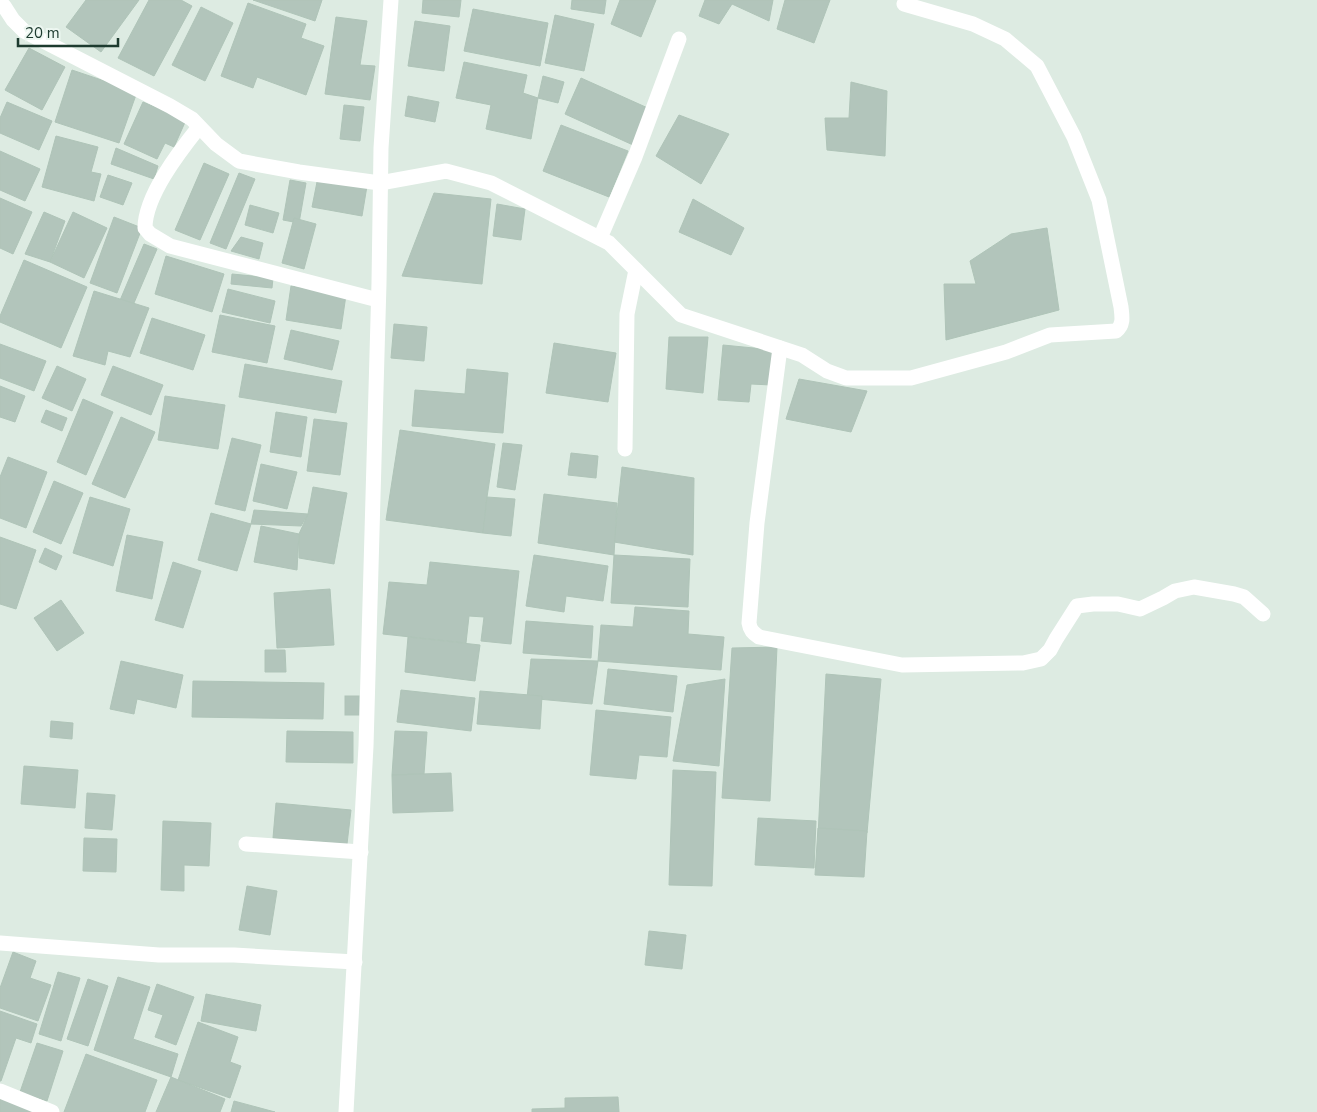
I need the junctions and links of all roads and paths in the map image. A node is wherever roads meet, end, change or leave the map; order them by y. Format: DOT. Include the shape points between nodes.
graph roads {
  1 [pos="391,0"];
  2 [pos="902,1"];
  3 [pos="0,3"];
  4 [pos="679,39"];
  5 [pos="199,127"];
  6 [pos="380,179"];
  7 [pos="600,238"];
  8 [pos="636,270"];
  9 [pos="378,300"];
  10 [pos="780,348"];
  11 [pos="625,449"];
  12 [pos="1263,614"];
  13 [pos="246,844"];
  14 [pos="361,852"];
  15 [pos="0,943"];
  16 [pos="354,962"];
  17 [pos="0,1091"];
  18 [pos="52,1112"];
  19 [pos="346,1112"];
  1 -- 6 [label="street"];
  2 -- 10 [label="street" via="973,24 1005,39 1037,66 1074,137 1099,200 1122,307 1120,328 1116,331 1050,335 1006,352 911,378 846,378 827,371 802,355"];
  3 -- 5 [label="street" via="24,31 170,106"];
  4 -- 7 [label="street" via="635,157"];
  5 -- 6 [label="street" via="240,161 299,172"];
  5 -- 9 [label="street" via="174,158 151,201 145,220 145,228 150,234 170,246"];
  6 -- 7 [label="street" via="446,171 491,183"];
  6 -- 9 [label="street"];
  7 -- 8 [label="street" via="610,243"];
  8 -- 10 [label="street" via="681,315"];
  8 -- 11 [label="street" via="627,314"];
  9 -- 14 [label="street"];
  10 -- 12 [label="street" via="757,522 749,623 753,633 759,637 902,665 1023,662 1040,659 1050,650 1077,606 1118,604 1140,608 1175,591 1194,587 1239,596"];
  13 -- 14 [label="street"];
  14 -- 16 [label="street"];
  15 -- 16 [label="street" via="158,954 234,954"];
  16 -- 19 [label="street"];
  17 -- 18 [label="street"];
}
